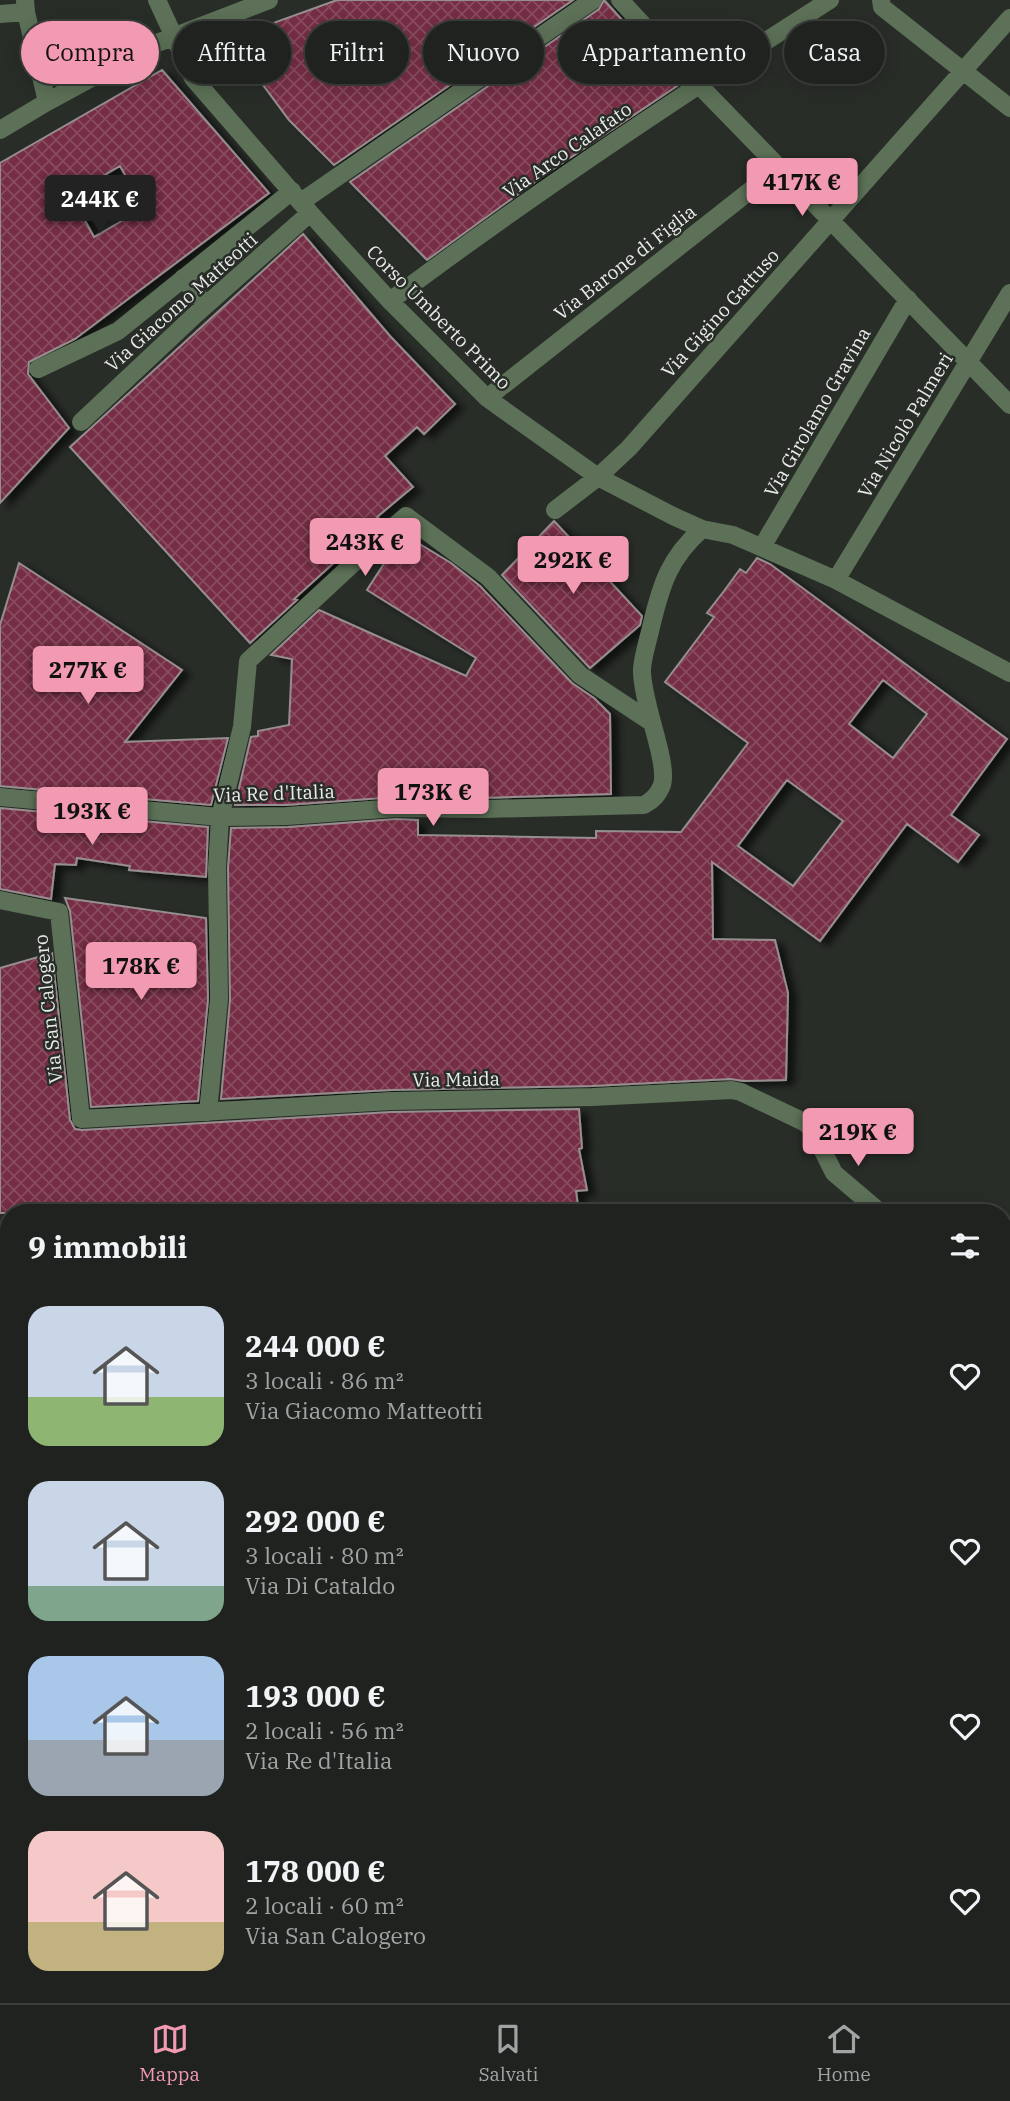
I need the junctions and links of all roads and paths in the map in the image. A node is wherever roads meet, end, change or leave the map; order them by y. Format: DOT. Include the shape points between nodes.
graph roads {
  1 [pos="157,0"];
  2 [pos="269,0"];
  3 [pos="593,0"];
  4 [pos="831,0"];
  5 [pos="881,0"];
  6 [pos="625,1"];
  7 [pos="26,6"];
  8 [pos="0,14"];
  9 [pos="1010,18"];
  10 [pos="643,21"];
  11 [pos="172,36"];
  12 [pos="770,39"];
  13 [pos="964,70"];
  14 [pos="698,84"];
  15 [pos="47,102"];
  16 [pos="1010,108"];
  17 [pos="0,130"];
  18 [pos="780,167"];
  19 [pos="301,202"];
  20 [pos="831,220"];
  21 [pos="183,278"];
  22 [pos="1010,293"];
  23 [pos="908,299"];
  24 [pos="390,302"];
  25 [pos="206,305"];
  26 [pos="968,361"];
  27 [pos="38,369"];
  28 [pos="487,398"];
  29 [pos="1010,405"];
  30 [pos="81,422"];
  31 [pos="598,477"];
  32 [pos="555,510"];
  33 [pos="702,529"];
  34 [pos="762,547"];
  35 [pos="836,580"];
  36 [pos="1010,673"];
  37 [pos="651,722"];
  38 [pos="0,797"];
  39 [pos="220,817"];
  40 [pos="0,900"];
  41 [pos="208,1112"];
  42 [pos="81,1119"];
  43 [pos="870,1204"];
  1 -- 11 [label="street, Corso Umberto Primo"];
  2 -- 11 [label="street"];
  3 -- 19 [label="street"];
  4 -- 12 [label="street, Via Arco Calafato"];
  5 -- 13 [label="street" via="882,7"];
  6 -- 10 [label="street"];
  7 -- 8 [label="street"];
  7 -- 15 [label="street"];
  9 -- 13 [label="street, Via Gigino Gattuso"];
  11 -- 15 [label="street"];
  11 -- 19 [label="street, Corso Umberto Primo" via="193,78"];
  13 -- 16 [label="street"];
  13 -- 20 [label="street, Via Gigino Gattuso"];
  14 -- 18 [label="street"];
  14 -- 24 [label="street, Via Arco Calafato"];
  15 -- 17 [label="street"];
  18 -- 20 [label="street"];
  18 -- 28 [label="street, Via Barone di Figlia"];
  19 -- 21 [label="street, Via Giacomo Matteotti"];
  19 -- 24 [label="street, Corso Umberto Primo"];
  19 -- 25 [label="street, Via Giacomo Matteotti"];
  20 -- 23 [label="street"];
  20 -- 31 [label="street, Via Gigino Gattuso"];
  21 -- 25 [label="street"];
  21 -- 27 [label="street, Via Giacomo Matteotti" via="118,331"];
  22 -- 26 [label="street, Via Nicolò Palmeri"];
  23 -- 26 [label="street"];
  23 -- 34 [label="street, Via Girolamo Gravina"];
  24 -- 28 [label="street, Corso Umberto Primo"];
  25 -- 30 [label="street, Via Giacomo Matteotti"];
  26 -- 29 [label="street"];
  26 -- 35 [label="street, Via Nicolò Palmeri"];
  28 -- 31 [label="street, Corso Umberto Primo"];
  31 -- 32 [label="street, Via Gigino Gattuso"];
  31 -- 33 [label="street, Corso Umberto Primo"];
  33 -- 34 [label="street, Corso Umberto Primo"];
  33 -- 37 [label="street, Via Re d'Italia" via="669,568 653,617 642,668"];
  34 -- 35 [label="street, Corso Umberto Primo"];
  35 -- 36 [label="street, Corso Umberto Primo"];
  37 -- 39 [label="street, Via Re d'Italia" via="663,768 662,784 655,798 644,805 396,808"];
  37 -- 39 [label="street" via="580,675 488,577 406,516 248,661 242,727"];
  38 -- 39 [label="street, Via Re d'Italia"];
  39 -- 41 [label="street" via="219,999"];
  40 -- 42 [label="street, Via San Calogero" via="59,912"];
  41 -- 42 [label="street, Via Maida"];
  41 -- 43 [label="street, Via Maida" via="732,1090 790,1114 812,1129 834,1173"];
}
